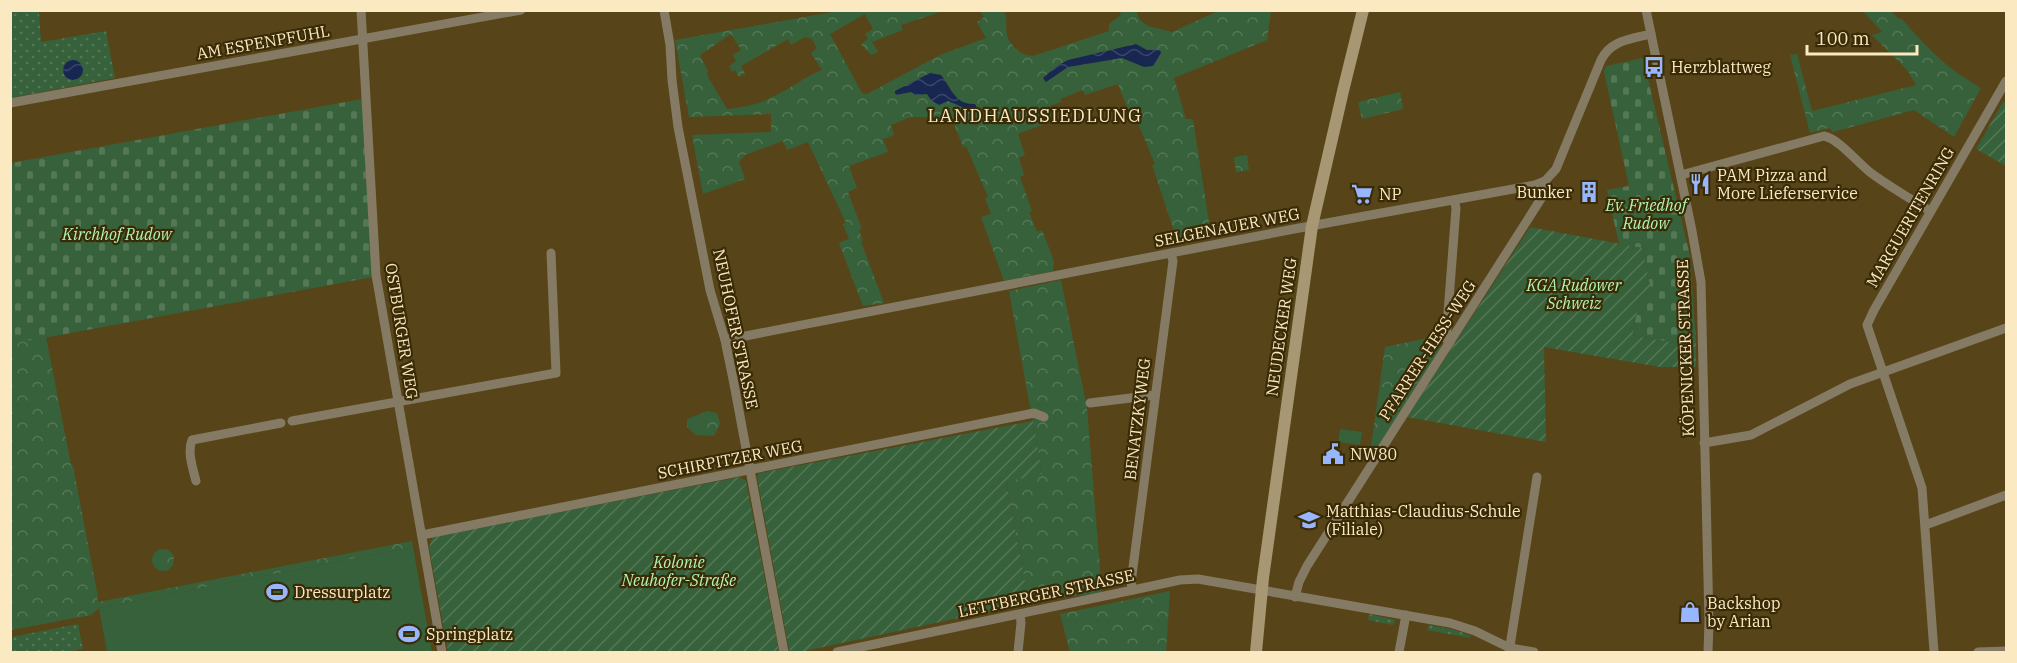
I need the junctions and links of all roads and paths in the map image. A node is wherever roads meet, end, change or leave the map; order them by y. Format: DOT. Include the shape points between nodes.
graph roads {
  1 [pos="361,10"];
  2 [pos="520,10"];
  3 [pos="663,10"];
  4 [pos="1363,10"];
  5 [pos="1646,10"];
  6 [pos="1651,34"];
  7 [pos="363,39"];
  8 [pos="2007,81"];
  9 [pos="10,103"];
  10 [pos="1681,175"];
  11 [pos="1545,181"];
  12 [pos="1454,200"];
  13 [pos="1930,211"];
  14 [pos="1312,226"];
  15 [pos="551,253"];
  16 [pos="1172,253"];
  17 [pos="2007,328"];
  18 [pos="725,340"];
  19 [pos="1450,342"];
  20 [pos="1882,372"];
  21 [pos="1155,395"];
  22 [pos="398,402"];
  23 [pos="1090,403"];
  24 [pos="1044,417"];
  25 [pos="292,421"];
  26 [pos="281,423"];
  27 [pos="1704,443"];
  28 [pos="749,470"];
  29 [pos="1537,477"];
  30 [pos="196,481"];
  31 [pos="2007,495"];
  32 [pos="1926,524"];
  33 [pos="422,535"];
  34 [pos="1133,590"];
  35 [pos="1262,591"];
  36 [pos="1295,597"];
  37 [pos="1020,614"];
  38 [pos="1406,615"];
  39 [pos="859,650"];
  40 [pos="1510,650"];
  41 [pos="2007,651"];
  42 [pos="442,652"];
  43 [pos="784,652"];
  44 [pos="837,652"];
  45 [pos="1018,652"];
  46 [pos="1256,652"];
  47 [pos="1399,652"];
  48 [pos="1534,652"];
  49 [pos="1708,652"];
  50 [pos="1934,652"];
  51 [pos="1978,652"];
  1 -- 7 [label="street, OSTBURGER WEG"];
  2 -- 7 [label="street, AM ESPENPFUHL"];
  3 -- 18 [label="street, NEUHOFER STRASSE" via="678,127 710,290"];
  4 -- 14 [label="street, NEUDECKER WEG"];
  5 -- 6 [label="street, KÖPENICKER STRASSE"];
  6 -- 10 [label="street, KÖPENICKER STRASSE"];
  6 -- 11 [label="street" via="1608,48 1556,169"];
  7 -- 9 [label="street, AM ESPENPFUHL"];
  7 -- 22 [label="street, OSTBURGER WEG" via="376,275"];
  8 -- 13 [label="street, MARGUERITENRING"];
  10 -- 13 [label="street" via="1819,136 1828,137 1879,179"];
  10 -- 27 [label="street, KÖPENICKER STRASSE" via="1701,282"];
  11 -- 12 [label="street, SELGENAUER WEG"];
  11 -- 19 [label="street, PFARRER-HESS-WEG" via="1547,189"];
  12 -- 14 [label="street, SELGENAUER WEG"];
  12 -- 19 [label="street" via="1446,339"];
  13 -- 20 [label="street, MARGUERITENRING" via="1868,320"];
  14 -- 16 [label="street, SELGENAUER WEG"];
  14 -- 35 [label="street, NEUDECKER WEG"];
  15 -- 22 [label="street" via="556,373"];
  16 -- 18 [label="street, SELGENAUER WEG"];
  16 -- 21 [label="street, BENATZKYWEG"];
  17 -- 20 [label="street"];
  18 -- 28 [label="street, NEUHOFER STRASSE"];
  19 -- 36 [label="street, PFARRER-HESS-WEG" via="1307,566"];
  20 -- 27 [label="street" via="1850,384 1751,435"];
  20 -- 32 [label="street, MARGUERITENRING" via="1919,476"];
  21 -- 23 [label="street"];
  21 -- 34 [label="street, BENATZKYWEG"];
  22 -- 25 [label="street"];
  22 -- 33 [label="street, OSTBURGER WEG"];
  24 -- 28 [label="street, SCHIRPITZER WEG" via="1034,413"];
  26 -- 30 [label="street" via="192,440"];
  27 -- 49 [label="street, KÖPENICKER STRASSE"];
  28 -- 33 [label="street, SCHIRPITZER WEG"];
  28 -- 43 [label="street, NEUHOFER STRASSE"];
  29 -- 40 [label="street"];
  31 -- 32 [label="street"];
  32 -- 50 [label="street, MARGUERITENRING"];
  33 -- 42 [label="street, OSTBURGER WEG"];
  34 -- 35 [label="street, LETTBERGER STRASSE" via="1197,579"];
  34 -- 37 [label="street, LETTBERGER STRASSE"];
  35 -- 36 [label="street, LETTBERGER STRASSE"];
  35 -- 46 [label="street, NEUDECKER WEG"];
  36 -- 38 [label="street, LETTBERGER STRASSE"];
  37 -- 39 [label="street, LETTBERGER STRASSE"];
  37 -- 45 [label="street"];
  38 -- 40 [label="street, LETTBERGER STRASSE" via="1462,626"];
  38 -- 47 [label="street"];
  39 -- 44 [label="street, LETTBERGER STRASSE"];
  40 -- 48 [label="street, LETTBERGER STRASSE"];
  41 -- 51 [label="street"];
}
